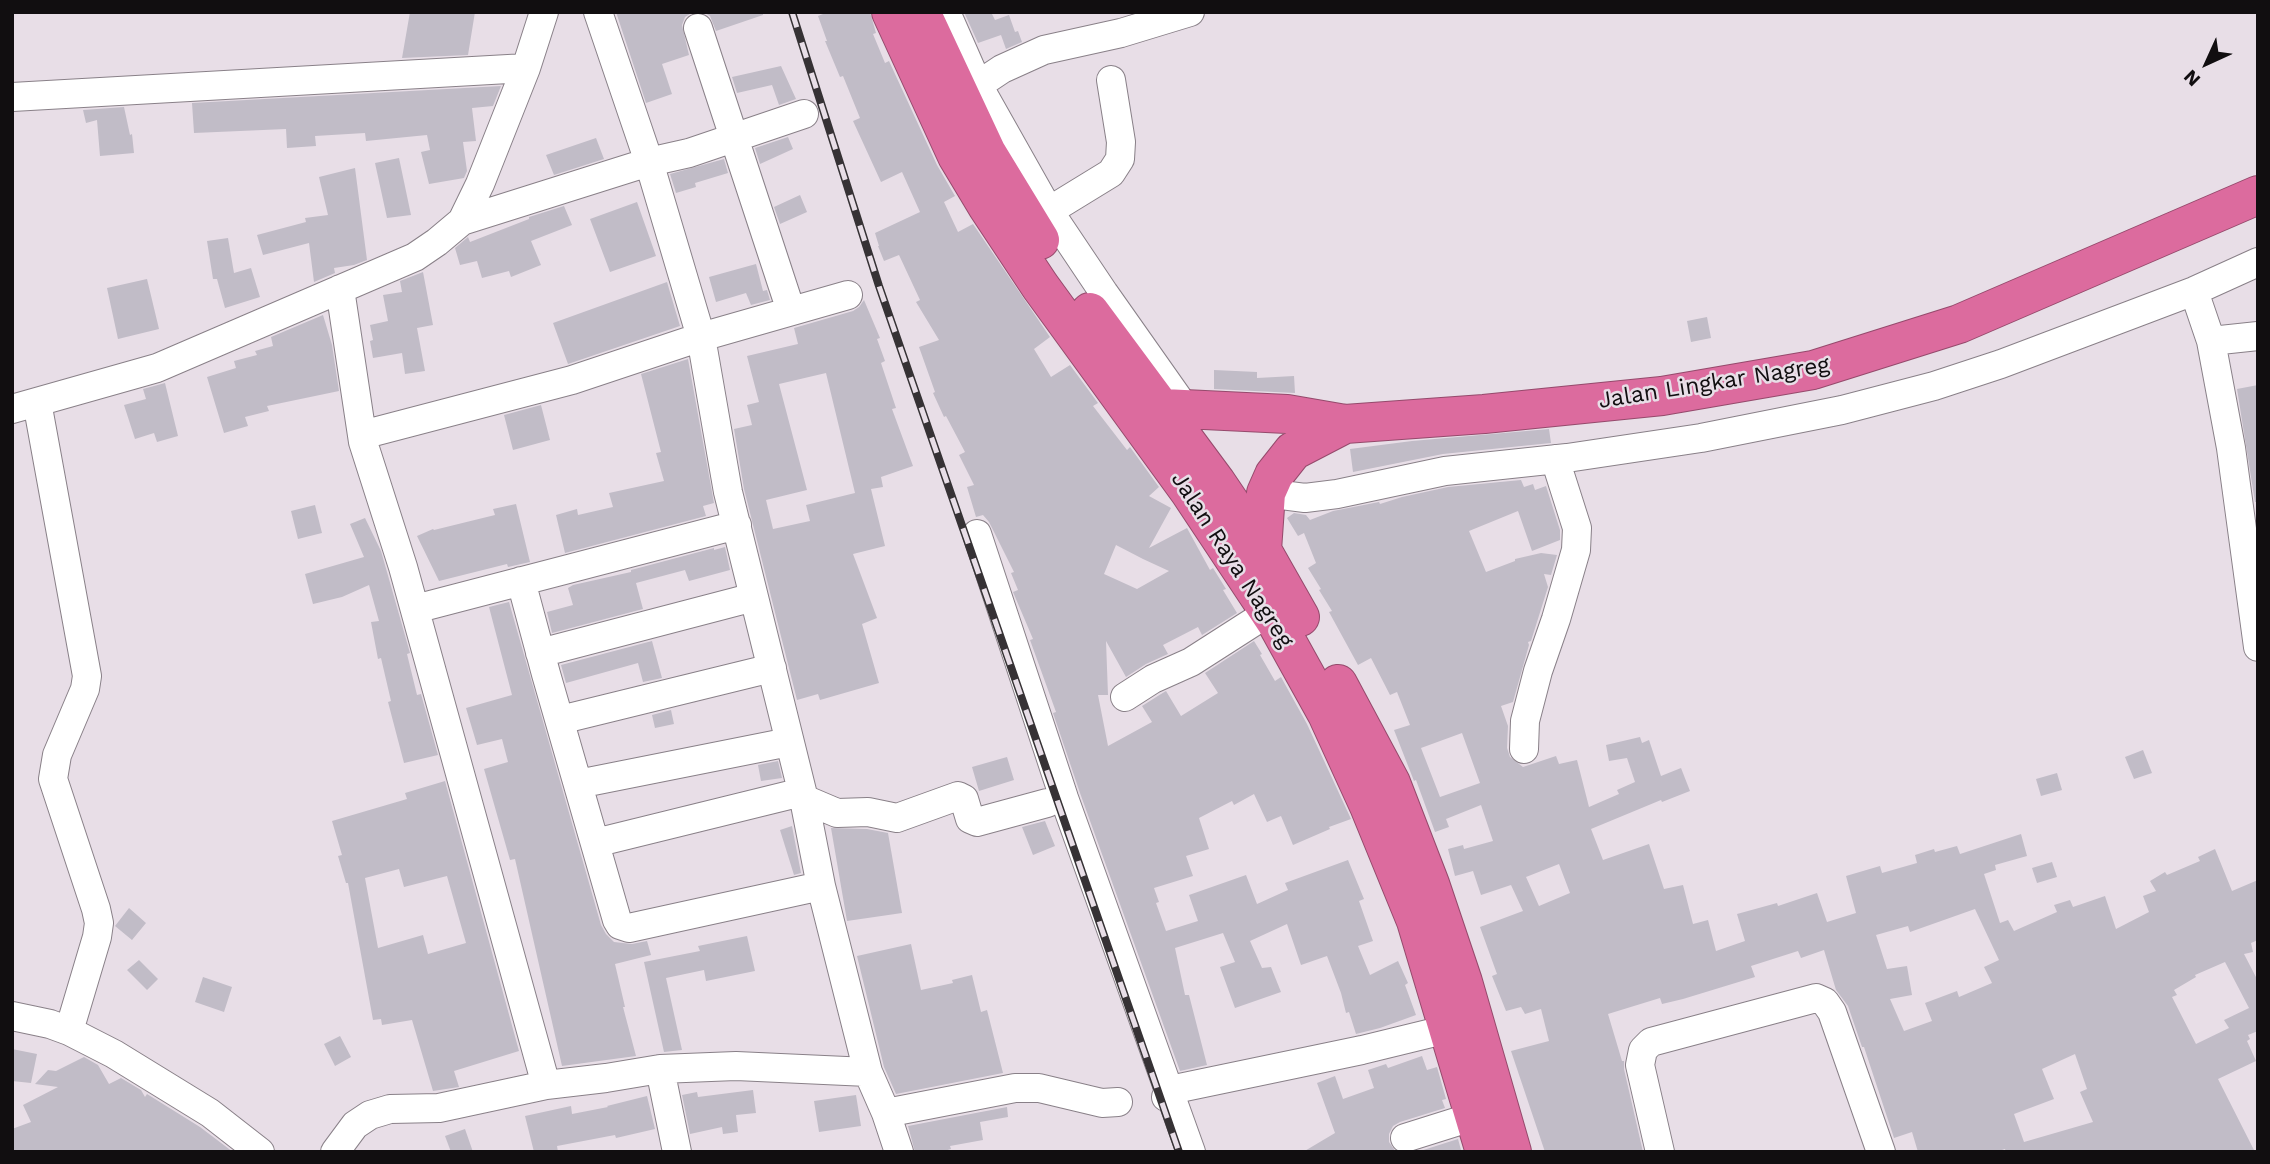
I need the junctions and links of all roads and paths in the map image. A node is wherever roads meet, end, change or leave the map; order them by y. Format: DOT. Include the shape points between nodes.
graph roads {
  1 [pos="544,12"];
  2 [pos="598,12"];
  3 [pos="891,12"];
  4 [pos="921,12"];
  5 [pos="946,12"];
  6 [pos="1190,12"];
  7 [pos="698,28"];
  8 [pos="526,68"];
  9 [pos="1111,80"];
  10 [pos="978,85"];
  11 [pos="12,97"];
  12 [pos="804,114"];
  13 [pos="734,137"];
  14 [pos="649,162"];
  15 [pos="2258,195"];
  16 [pos="1049,211"];
  17 [pos="462,221"];
  18 [pos="2258,262"];
  19 [pos="340,289"];
  20 [pos="2194,290"];
  21 [pos="848,295"];
  22 [pos="790,311"];
  23 [pos="2258,336"];
  24 [pos="701,337"];
  25 [pos="2211,341"];
  26 [pos="24,406"];
  27 [pos="1174,408"];
  28 [pos="1345,424"];
  29 [pos="362,435"];
  30 [pos="1555,459"];
  31 [pos="1266,493"];
  32 [pos="737,526"];
  33 [pos="977,534"];
  34 [pos="1262,550"];
  35 [pos="2253,578"];
  36 [pos="521,580"];
  37 [pos="754,597"];
  38 [pos="415,609"];
  39 [pos="1269,612"];
  40 [pos="2258,647"];
  41 [pos="540,653"];
  42 [pos="772,668"];
  43 [pos="1125,697"];
  44 [pos="560,720"];
  45 [pos="789,741"];
  46 [pos="1524,749"];
  47 [pos="578,784"];
  48 [pos="803,795"];
  49 [pos="1057,800"];
  50 [pos="595,843"];
  51 [pos="821,886"];
  52 [pos="12,1016"];
  53 [pos="1448,1029"];
  54 [pos="69,1031"];
  55 [pos="660,1069"];
  56 [pos="868,1072"];
  57 [pos="546,1084"];
  58 [pos="1168,1093"];
  59 [pos="1118,1102"];
  60 [pos="886,1113"];
  61 [pos="1480,1134"];
  62 [pos="1405,1139"];
  63 [pos="260,1152"];
  64 [pos="335,1152"];
  65 [pos="677,1152"];
  66 [pos="899,1152"];
  67 [pos="1191,1152"];
  68 [pos="1512,1152"];
  69 [pos="1660,1152"];
  70 [pos="1881,1152"];
  1 -- 8 [label="street"];
  2 -- 14 [label="street"];
  3 -- 39 [label="highway, Jalan Raya Nagreg" via="957,156 987,206"];
  4 -- 27 [label="highway, Jalan Raya Nagreg" via="987,153 1028,223 1070,285"];
  5 -- 10 [label="street"];
  6 -- 10 [label="street" via="1044,50"];
  7 -- 13 [label="street"];
  8 -- 11 [label="street"];
  8 -- 17 [label="street"];
  9 -- 16 [label="street" via="1121,142 1119,159 1111,173"];
  10 -- 16 [label="street"];
  12 -- 13 [label="street"];
  13 -- 14 [label="street"];
  13 -- 22 [label="street"];
  14 -- 17 [label="street"];
  14 -- 24 [label="street"];
  15 -- 28 [label="highway, Jalan Lingkar Nagreg" via="1959,324 1813,370 1662,396"];
  16 -- 27 [label="street"];
  17 -- 19 [label="street" via="415,257"];
  18 -- 20 [label="street"];
  19 -- 26 [label="street" via="156,368"];
  19 -- 29 [label="street"];
  20 -- 25 [label="street"];
  20 -- 30 [label="street" via="1921,390 1701,438"];
  21 -- 22 [label="street"];
  22 -- 24 [label="street"];
  23 -- 25 [label="street"];
  24 -- 29 [label="street" via="572,380"];
  24 -- 32 [label="street"];
  25 -- 35 [label="street"];
  26 -- 54 [label="street" via="86,664 85,689 57,755 53,779 99,923"];
  27 -- 28 [label="highway" via="1287,414"];
  27 -- 34 [label="highway, Jalan Raya Nagreg"];
  28 -- 31 [label="highway, Jalan Lingkar Nagreg" via="1293,451"];
  29 -- 38 [label="street"];
  30 -- 31 [label="street" via="1446,471 1306,498"];
  30 -- 46 [label="street" via="1577,528 1576,550 1538,671 1525,721"];
  31 -- 34 [label="highway, Jalan Lingkar Nagreg"];
  32 -- 36 [label="street"];
  32 -- 37 [label="street"];
  33 -- 49 [label="street"];
  34 -- 68 [label="highway, Jalan Raya Nagreg" via="1391,783 1463,982"];
  35 -- 40 [label="street"];
  36 -- 38 [label="street"];
  36 -- 41 [label="street"];
  37 -- 41 [label="street"];
  37 -- 42 [label="street"];
  38 -- 57 [label="street"];
  39 -- 43 [label="street"];
  39 -- 53 [label="highway, Jalan Raya Nagreg" via="1327,714 1369,806 1416,921"];
  41 -- 44 [label="street"];
  42 -- 44 [label="street"];
  42 -- 45 [label="street"];
  44 -- 47 [label="street"];
  45 -- 47 [label="street"];
  45 -- 48 [label="street"];
  47 -- 50 [label="street"];
  48 -- 49 [label="street" via="836,813 868,812 897,818 958,796 977,822"];
  48 -- 50 [label="street"];
  48 -- 51 [label="street"];
  49 -- 58 [label="street"];
  50 -- 51 [label="street" via="617,920 629,928"];
  51 -- 56 [label="street"];
  52 -- 54 [label="street"];
  53 -- 58 [label="street"];
  53 -- 61 [label="highway, Jalan Raya Nagreg"];
  54 -- 63 [label="street" via="210,1113"];
  55 -- 56 [label="street" via="736,1066"];
  55 -- 57 [label="street"];
  55 -- 65 [label="street"];
  56 -- 60 [label="street"];
  57 -- 64 [label="street" via="439,1108 390,1109 370,1115 355,1125"];
  58 -- 67 [label="street"];
  59 -- 60 [label="street" via="1015,1088"];
  60 -- 66 [label="street"];
  61 -- 62 [label="street"];
  69 -- 70 [label="street" via="1640,1065 1643,1050 1651,1042 1816,998 1832,1012"];
}
